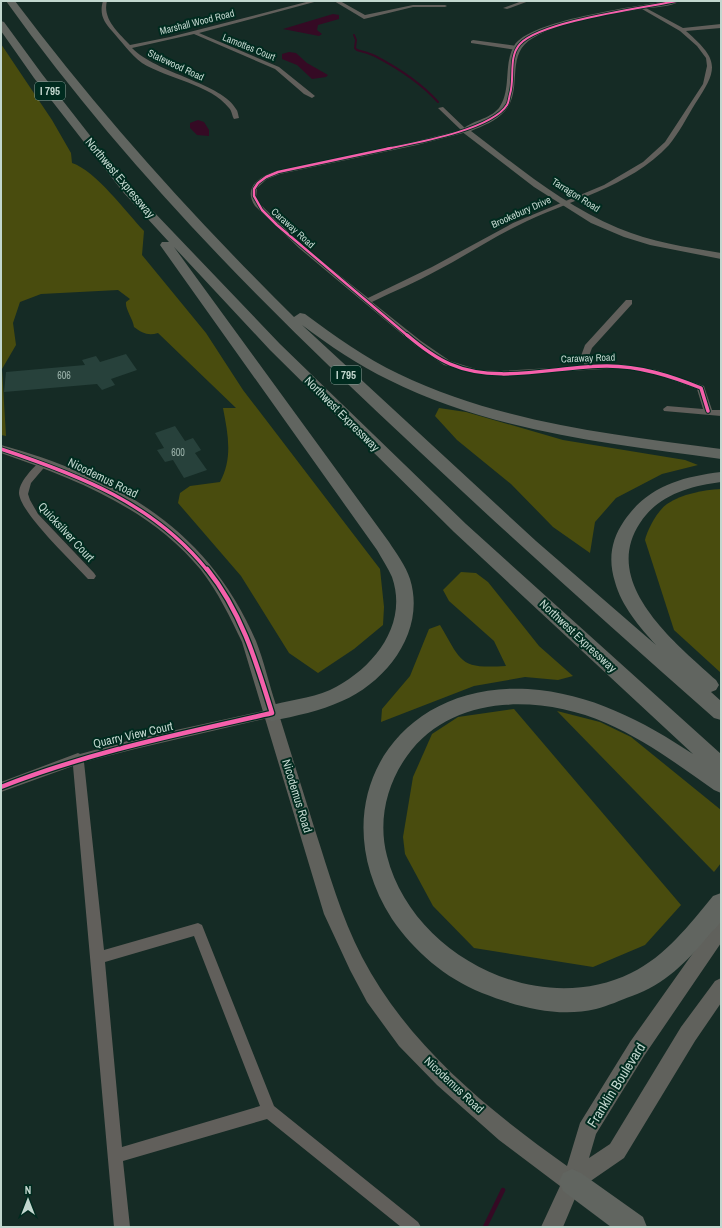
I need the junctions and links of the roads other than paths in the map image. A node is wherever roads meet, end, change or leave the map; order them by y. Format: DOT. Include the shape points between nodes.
graph roads {
  1 [pos="10,1"];
  2 [pos="105,1"];
  3 [pos="316,1"];
  4 [pos="336,1"];
  5 [pos="527,1"];
  6 [pos="677,1"];
  7 [pos="445,6"];
  8 [pos="505,8"];
  9 [pos="644,8"];
  10 [pos="1,24"];
  11 [pos="721,26"];
  12 [pos="682,30"];
  13 [pos="195,33"];
  14 [pos="473,42"];
  15 [pos="130,47"];
  16 [pos="517,48"];
  17 [pos="312,96"];
  18 [pos="441,108"];
  19 [pos="236,118"];
  20 [pos="465,131"];
  21 [pos="127,190"];
  22 [pos="565,204"];
  23 [pos="206,236"];
  24 [pos="721,256"];
  25 [pos="368,301"];
  26 [pos="629,302"];
  27 [pos="589,367"];
  28 [pos="666,409"];
  29 [pos="708,411"];
  30 [pos="721,413"];
  31 [pos="1,449"];
  32 [pos="721,454"];
  33 [pos="44,462"];
  34 [pos="721,477"];
  35 [pos="91,576"];
  36 [pos="721,697"];
  37 [pos="721,712"];
  38 [pos="272,713"];
  39 [pos="78,758"];
  40 [pos="721,767"];
  41 [pos="721,784"];
  42 [pos="1,787"];
  43 [pos="721,903"];
  44 [pos="721,928"];
  45 [pos="98,958"];
  46 [pos="721,987"];
  47 [pos="269,1111"];
  48 [pos="114,1156"];
  49 [pos="572,1182"];
  50 [pos="122,1227"];
  51 [pos="413,1227"];
  52 [pos="552,1227"];
  53 [pos="633,1227"];
  1 -- 23 [label="highway, Northwest Expressway / I 795" via="101,119"];
  2 -- 15 [label="street, Statewood Road" via="104,17"];
  3 -- 13 [label="street, Marshall Wood Road"];
  4 -- 7 [label="street" via="364,17 413,6"];
  5 -- 8 [label="street"];
  6 -- 9 [label="street"];
  9 -- 12 [label="street, Brookebury Drive"];
  9 -- 16 [label="street" via="552,27 530,36"];
  10 -- 21 [label="highway, Northwest Expressway / I 795"];
  11 -- 12 [label="street"];
  12 -- 22 [label="street, Brookebury Drive" via="707,54 710,66 706,84 667,143 645,163 629,173"];
  13 -- 15 [label="street, Marshall Wood Road"];
  13 -- 17 [label="street, Lamottes Court" via="277,68"];
  14 -- 16 [label="street"];
  15 -- 19 [label="street, Statewood Road" via="153,67 219,96 234,109 237,113"];
  16 -- 20 [label="street, Caraway Road" via="512,62 511,91 506,104 494,117"];
  18 -- 20 [label="street, Tarragon Road"];
  20 -- 22 [label="street, Tarragon Road"];
  20 -- 25 [label="street, Caraway Road" via="417,144 278,172 262,180 254,188 254,198 262,210 301,247"];
  21 -- 38 [label="highway" via="383,546 401,579 405,598 404,616 394,645 386,658 372,672 338,694"];
  21 -- 40 [label="highway, Northwest Expressway / I 795" via="274,347 387,458"];
  22 -- 24 [label="street, Tarragon Road" via="604,225 643,240 672,248"];
  22 -- 25 [label="street, Brookebury Drive" via="515,224 435,269"];
  23 -- 32 [label="highway" via="324,336 377,368 418,388 491,414 564,432"];
  23 -- 37 [label="highway, Northwest Expressway / I 795" via="310,341 486,505"];
  25 -- 27 [label="street, Caraway Road" via="435,356 461,368 479,372 500,372"];
  26 -- 27 [label="street" via="588,347 585,356"];
  27 -- 29 [label="street, Caraway Road" via="614,366 657,372 700,388"];
  28 -- 29 [label="street"];
  29 -- 30 [label="street"];
  31 -- 33 [label="street, Nicodemus Road"];
  33 -- 35 [label="street, Quicksilver Court" via="26,482 23,498 27,507"];
  33 -- 38 [label="street, Nicodemus Road" via="129,500 160,522 195,554 212,573 239,617"];
  34 -- 36 [label="highway" via="682,484 645,504 622,533 619,562 621,577 638,612 679,658"];
  38 -- 39 [label="street, Quarry View Court"];
  38 -- 49 [label="street, Nicodemus Road" via="333,914 350,955 373,993 406,1039 461,1094 531,1153"];
  39 -- 42 [label="street, Quarry View Court"];
  39 -- 45 [label="street"];
  41 -- 43 [label="highway" via="670,748 628,725 581,704 544,696 484,699 463,704 442,714 408,739 380,784 373,815 373,835 376,856 390,898 404,920 424,943 446,962 473,977 498,989 528,997 584,999 609,994 632,985 654,974 676,958"];
  44 -- 49 [label="street, Franklin Boulevard" via="637,1049 587,1130"];
  45 -- 47 [label="street" via="198,929"];
  45 -- 48 [label="street"];
  46 -- 49 [label="street" via="688,1034 617,1151"];
  47 -- 48 [label="street"];
  47 -- 51 [label="street"];
  48 -- 50 [label="street"];
  49 -- 52 [label="street, Franklin Boulevard"];
  49 -- 53 [label="highway"];
}
